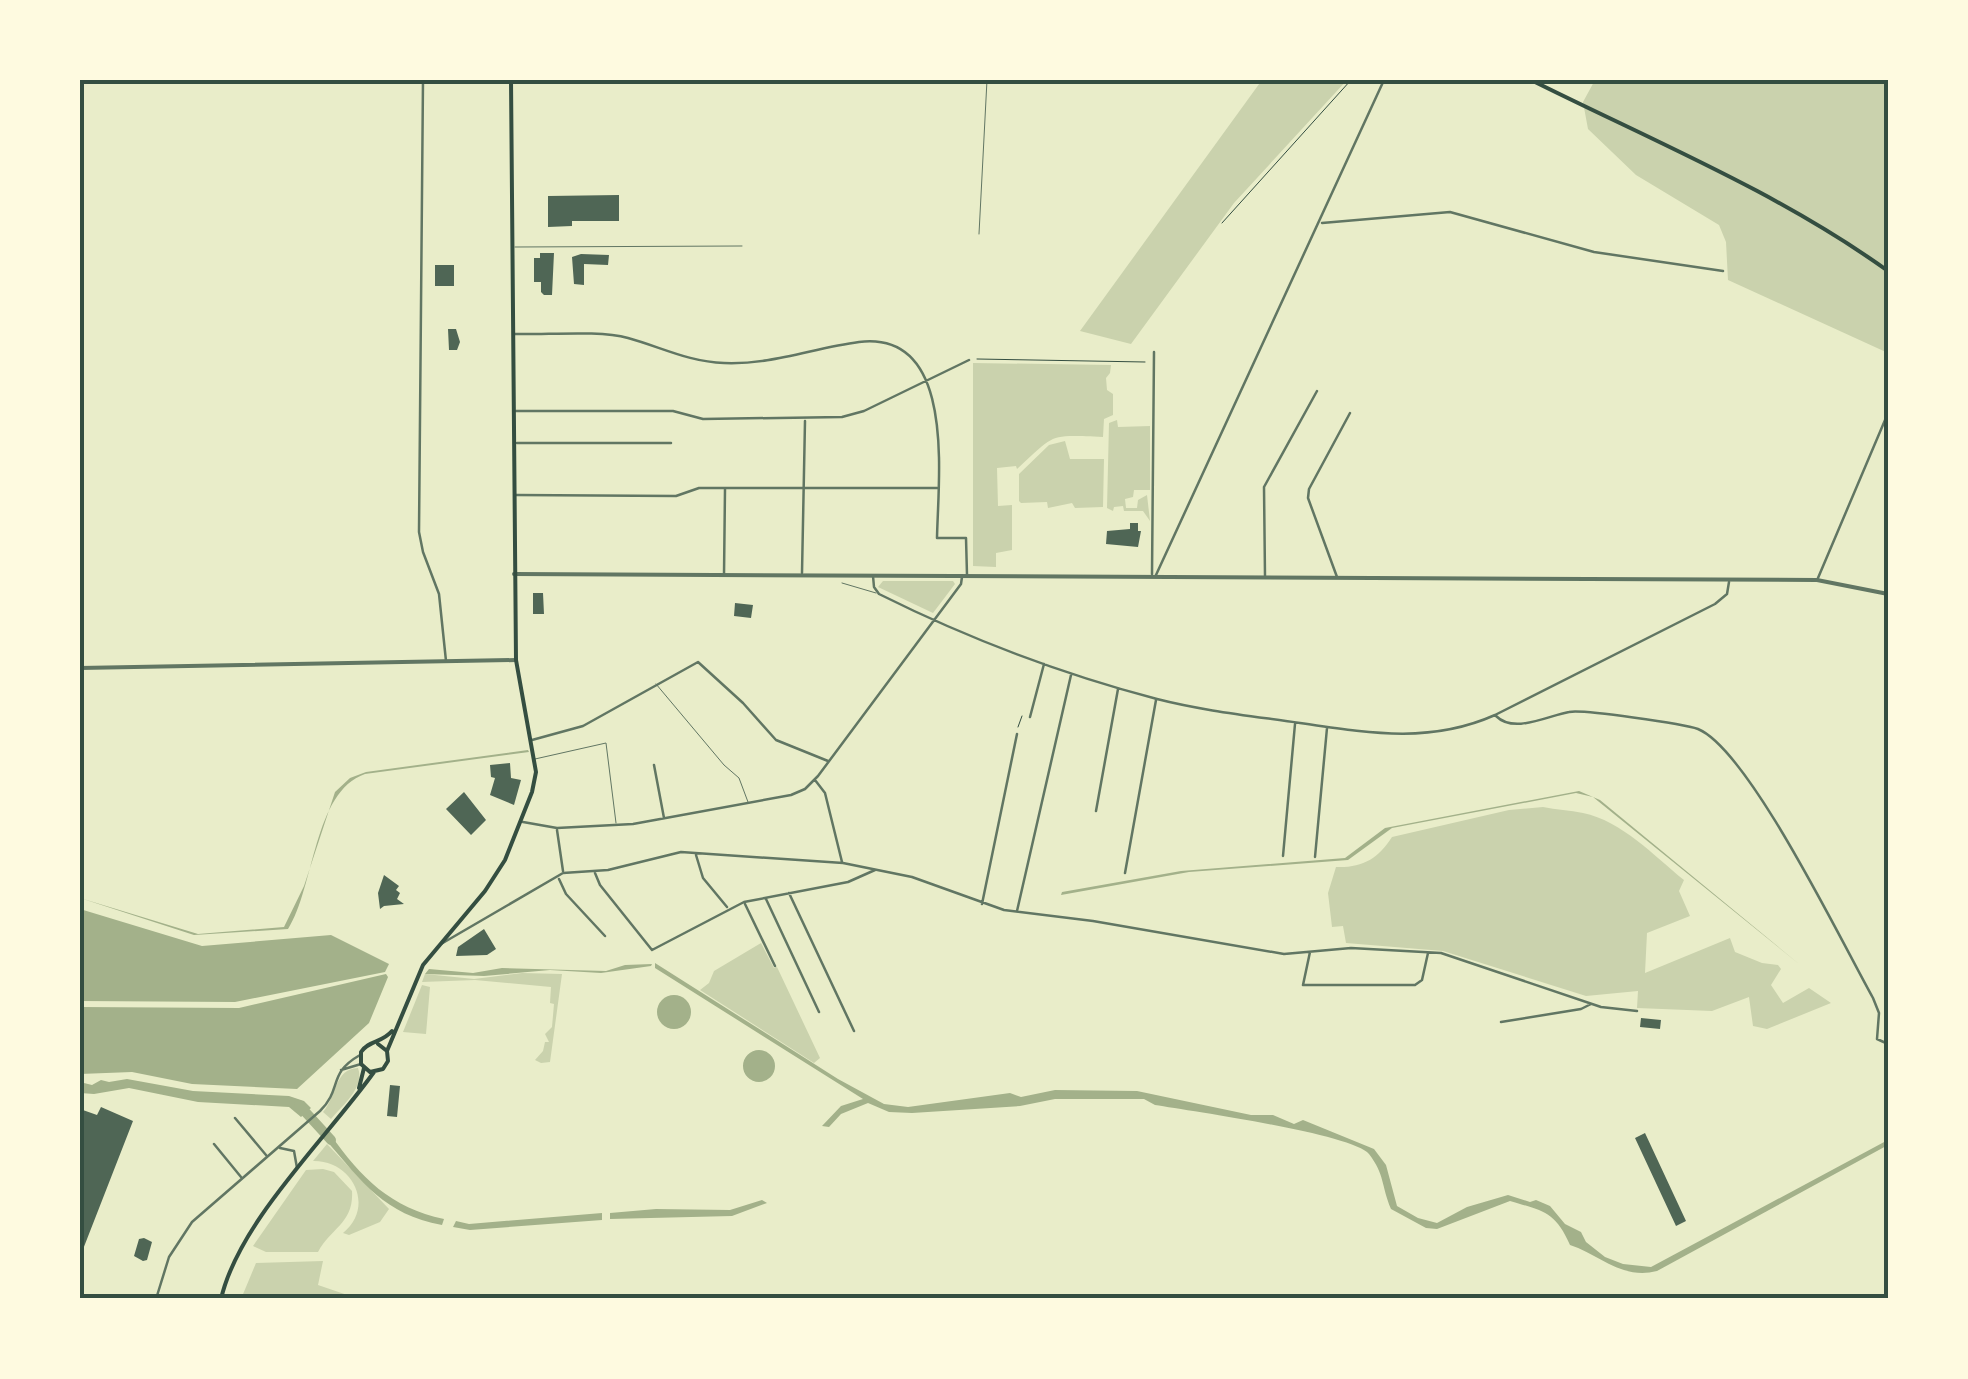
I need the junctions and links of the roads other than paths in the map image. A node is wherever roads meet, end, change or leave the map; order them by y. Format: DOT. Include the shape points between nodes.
graph roads {
  1 [pos="423,80"];
  2 [pos="510,80"];
  3 [pos="988,80"];
  4 [pos="1384,80"];
  5 [pos="1530,80"];
  6 [pos="1321,223"];
  7 [pos="979,234"];
  8 [pos="742,246"];
  9 [pos="512,247"];
  10 [pos="1723,271"];
  11 [pos="1888,271"];
  12 [pos="513,334"];
  13 [pos="1154,352"];
  14 [pos="969,360"];
  15 [pos="926,380"];
  16 [pos="1316,391"];
  17 [pos="514,411"];
  18 [pos="1350,413"];
  19 [pos="1888,414"];
  20 [pos="806,420"];
  21 [pos="514,443"];
  22 [pos="671,443"];
  23 [pos="804,487"];
  24 [pos="725,488"];
  25 [pos="938,488"];
  26 [pos="514,495"];
  27 [pos="514,574"];
  28 [pos="724,574"];
  29 [pos="802,575"];
  30 [pos="873,575"];
  31 [pos="964,575"];
  32 [pos="1153,576"];
  33 [pos="1265,578"];
  34 [pos="1338,578"];
  35 [pos="1729,580"];
  36 [pos="1817,580"];
  37 [pos="842,583"];
  38 [pos="879,594"];
  39 [pos="1888,594"];
  40 [pos="934,621"];
  41 [pos="516,660"];
  42 [pos="446,662"];
  43 [pos="1044,663"];
  44 [pos="80,668"];
  45 [pos="1071,672"];
  46 [pos="656,684"];
  47 [pos="1118,687"];
  48 [pos="1157,699"];
  49 [pos="1495,715"];
  50 [pos="1030,717"];
  51 [pos="1295,722"];
  52 [pos="1327,727"];
  53 [pos="1016,734"];
  54 [pos="531,741"];
  55 [pos="535,758"];
  56 [pos="829,762"];
  57 [pos="654,765"];
  58 [pos="817,778"];
  59 [pos="748,803"];
  60 [pos="1096,811"];
  61 [pos="664,818"];
  62 [pos="521,822"];
  63 [pos="616,826"];
  64 [pos="557,828"];
  65 [pos="696,854"];
  66 [pos="1283,856"];
  67 [pos="1315,857"];
  68 [pos="842,864"];
  69 [pos="876,870"];
  70 [pos="594,871"];
  71 [pos="563,873"];
  72 [pos="1124,874"];
  73 [pos="558,878"];
  74 [pos="788,892"];
  75 [pos="766,897"];
  76 [pos="744,902"];
  77 [pos="983,902"];
  78 [pos="727,908"];
  79 [pos="1017,912"];
  80 [pos="605,936"];
  81 [pos="441,944"];
  82 [pos="1310,951"];
  83 [pos="1428,952"];
  84 [pos="775,966"];
  85 [pos="1592,1004"];
  86 [pos="1637,1011"];
  87 [pos="819,1012"];
  88 [pos="1501,1022"];
  89 [pos="398,1024"];
  90 [pos="854,1032"];
  91 [pos="378,1044"];
  92 [pos="1888,1044"];
  93 [pos="387,1051"];
  94 [pos="360,1055"];
  95 [pos="363,1066"];
  96 [pos="339,1070"];
  97 [pos="374,1072"];
  98 [pos="358,1092"];
  99 [pos="235,1118"];
  100 [pos="214,1144"];
  101 [pos="276,1148"];
  102 [pos="267,1157"];
  103 [pos="298,1170"];
  104 [pos="242,1178"];
  105 [pos="156,1299"];
  106 [pos="221,1299"];
  1 -- 42 [label="street" via="419,532 439,594"];
  2 -- 9 [label="main road"];
  3 -- 7 [label="lane"];
  4 -- 6 [label="street"];
  5 -- 11 [label="main road" via="1782,204"];
  6 -- 10 [label="street" via="1450,212 1594,252"];
  6 -- 32 [label="street"];
  8 -- 9 [label="lane"];
  9 -- 12 [label="main road"];
  12 -- 15 [label="street" via="625,337 720,363 884,342 912,358"];
  12 -- 17 [label="main road"];
  13 -- 32 [label="street"];
  14 -- 15 [label="street"];
  15 -- 20 [label="street" via="864,411"];
  15 -- 25 [label="street" via="937,405"];
  16 -- 33 [label="street" via="1264,486"];
  17 -- 20 [label="street"];
  17 -- 21 [label="main road"];
  18 -- 34 [label="street" via="1308,498"];
  19 -- 36 [label="street"];
  20 -- 23 [label="street"];
  21 -- 22 [label="street"];
  21 -- 26 [label="main road"];
  23 -- 24 [label="street"];
  23 -- 25 [label="street"];
  23 -- 29 [label="street"];
  24 -- 26 [label="street" via="676,496"];
  24 -- 28 [label="street"];
  25 -- 31 [label="street" via="937,538 966,538"];
  26 -- 27 [label="main road"];
  27 -- 28 [label="street"];
  27 -- 41 [label="main road"];
  28 -- 29 [label="street"];
  29 -- 30 [label="street"];
  30 -- 31 [label="street"];
  30 -- 38 [label="street"];
  31 -- 32 [label="street"];
  31 -- 40 [label="street"];
  32 -- 33 [label="street"];
  33 -- 34 [label="street"];
  34 -- 35 [label="street"];
  35 -- 36 [label="street"];
  35 -- 49 [label="street" via="1727,594 1715,604"];
  36 -- 39 [label="street"];
  37 -- 38 [label="lane"];
  38 -- 40 [label="street"];
  40 -- 43 [label="street"];
  40 -- 56 [label="street"];
  41 -- 42 [label="street"];
  41 -- 54 [label="main road"];
  42 -- 44 [label="street"];
  43 -- 45 [label="street"];
  43 -- 50 [label="street"];
  45 -- 47 [label="street"];
  45 -- 79 [label="street"];
  46 -- 54 [label="street" via="583,726"];
  46 -- 56 [label="street" via="701,663 776,740"];
  46 -- 59 [label="lane" via="739,778"];
  47 -- 48 [label="street"];
  47 -- 60 [label="street"];
  48 -- 51 [label="street"];
  48 -- 72 [label="street"];
  49 -- 52 [label="street" via="1429,734"];
  49 -- 92 [label="street" via="1510,723 1598,713 1698,730 1717,743 1738,764 1810,884 1873,998 1877,1039"];
  51 -- 52 [label="street"];
  51 -- 66 [label="street"];
  52 -- 67 [label="street"];
  53 -- 77 [label="street"];
  54 -- 55 [label="main road"];
  55 -- 62 [label="main road"];
  55 -- 63 [label="lane" via="606,742"];
  56 -- 58 [label="street"];
  57 -- 61 [label="street"];
  58 -- 59 [label="street" via="796,794"];
  58 -- 68 [label="street"];
  59 -- 61 [label="street"];
  61 -- 63 [label="street"];
  62 -- 64 [label="street"];
  62 -- 81 [label="main road" via="492,882"];
  63 -- 64 [label="street"];
  64 -- 71 [label="street"];
  65 -- 68 [label="street"];
  65 -- 70 [label="street"];
  65 -- 78 [label="street" via="703,878"];
  68 -- 69 [label="street"];
  69 -- 74 [label="street"];
  69 -- 77 [label="street"];
  70 -- 71 [label="street"];
  70 -- 78 [label="street" via="652,950"];
  71 -- 73 [label="street"];
  73 -- 80 [label="street"];
  73 -- 81 [label="street"];
  74 -- 75 [label="street"];
  74 -- 90 [label="street"];
  75 -- 76 [label="street"];
  75 -- 87 [label="street"];
  76 -- 78 [label="street"];
  76 -- 84 [label="street"];
  77 -- 79 [label="street"];
  79 -- 82 [label="street" via="1284,954"];
  81 -- 89 [label="main road" via="417,978"];
  82 -- 83 [label="street"];
  82 -- 83 [label="street" via="1303,985 1415,985"];
  83 -- 85 [label="street"];
  85 -- 86 [label="street"];
  85 -- 88 [label="street"];
  89 -- 91 [label="main road"];
  89 -- 93 [label="main road"];
  91 -- 93 [label="main road"];
  91 -- 94 [label="main road" via="368,1044"];
  93 -- 97 [label="main road" via="387,1064"];
  94 -- 95 [label="main road"];
  94 -- 96 [label="street"];
  95 -- 96 [label="street"];
  95 -- 97 [label="main road"];
  95 -- 98 [label="main road"];
  96 -- 101 [label="street" via="330,1100"];
  97 -- 98 [label="main road"];
  98 -- 103 [label="main road"];
  99 -- 102 [label="street"];
  100 -- 104 [label="street"];
  101 -- 102 [label="street"];
  101 -- 103 [label="street" via="294,1151"];
  102 -- 104 [label="street"];
  103 -- 106 [label="main road" via="238,1252"];
  104 -- 105 [label="street" via="184,1230"];
}
